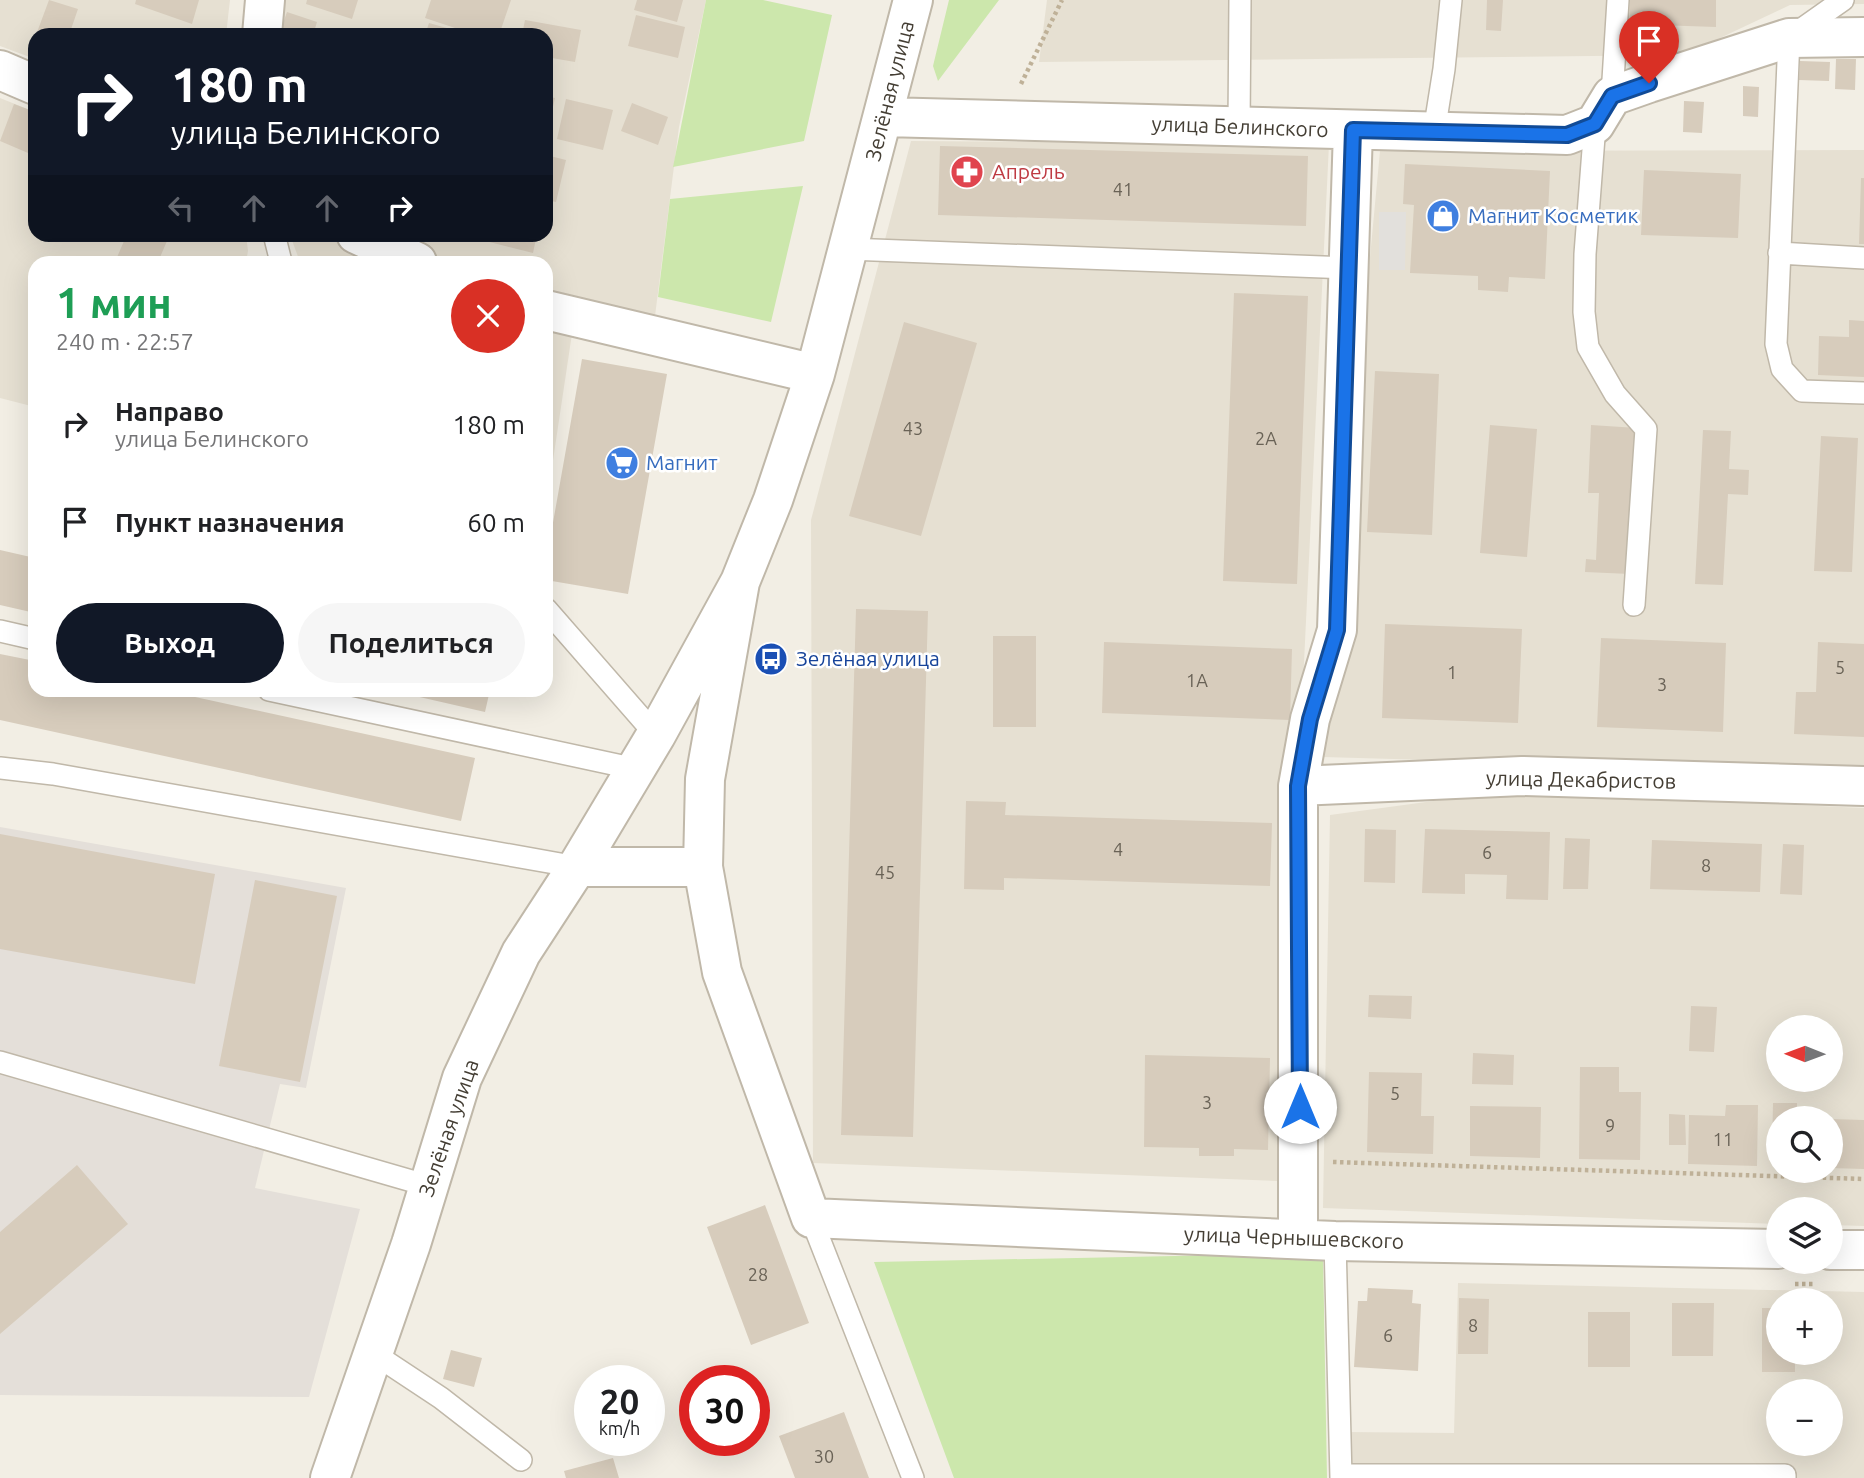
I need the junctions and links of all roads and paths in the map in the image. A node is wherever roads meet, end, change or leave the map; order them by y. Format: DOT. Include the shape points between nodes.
graph roads {
  1 [pos="265,0"];
  2 [pos="913,0"];
  3 [pos="1062,0"];
  4 [pos="1240,0"];
  5 [pos="1451,0"];
  6 [pos="1618,0"];
  7 [pos="1843,0"];
  8 [pos="263,28"];
  9 [pos="1864,37"];
  10 [pos="1789,38"];
  11 [pos="0,70"];
  12 [pos="28,82"];
  13 [pos="1604,110"];
  14 [pos="884,117"];
  15 [pos="1004,121"];
  16 [pos="1238,127"];
  17 [pos="1353,130"];
  18 [pos="1434,132"];
  19 [pos="373,242"];
  20 [pos="848,249"];
  21 [pos="1779,253"];
  22 [pos="404,256"];
  23 [pos="1864,258"];
  24 [pos="1349,268"];
  25 [pos="553,312"];
  26 [pos="815,374"];
  27 [pos="1864,393"];
  28 [pos="740,582"];
  29 [pos="1634,605"];
  30 [pos="553,617"];
  31 [pos="0,631"];
  32 [pos="28,637"];
  33 [pos="302,697"];
  34 [pos="656,735"];
  35 [pos="0,768"];
  36 [pos="636,769"];
  37 [pos="1298,786"];
  38 [pos="1864,786"];
  39 [pos="577,867"];
  40 [pos="703,867"];
  41 [pos="0,1062"];
  42 [pos="1300,1161"];
  43 [pos="1864,1179"];
  44 [pos="429,1186"];
  45 [pos="811,1218"];
  46 [pos="1317,1240"];
  47 [pos="1766,1249"];
  48 [pos="1843,1250"];
  49 [pos="1864,1250"];
  50 [pos="373,1353"];
  51 [pos="521,1460"];
  52 [pos="1341,1476"];
  53 [pos="330,1478"];
  54 [pos="913,1478"];
  55 [pos="1785,1478"];
  1 -- 8 [label="street"];
  2 -- 14 [label="street, Зелёная улица"];
  3 -- 15 [label="path"];
  4 -- 16 [label="lane"];
  5 -- 18 [label="lane"];
  6 -- 13 [label="lane"];
  7 -- 10 [label="lane"];
  9 -- 10 [label="street, улица Белинского"];
  10 -- 13 [label="street, улица Белинского"];
  10 -- 21 [label="lane"];
  11 -- 12 [label="street"];
  13 -- 18 [label="street, улица Белинского" via="1567,135"];
  13 -- 29 [label="lane" via="1586,254 1584,312 1588,347 1615,394 1646,429"];
  14 -- 15 [label="street, улица Белинского"];
  14 -- 20 [label="street, Зелёная улица"];
  15 -- 16 [label="street, улица Белинского"];
  16 -- 17 [label="street, улица Белинского"];
  17 -- 18 [label="street, улица Белинского"];
  17 -- 24 [label="street"];
  19 -- 22 [label="street"];
  20 -- 24 [label="lane"];
  20 -- 26 [label="street, Зелёная улица"];
  21 -- 23 [label="lane"];
  21 -- 27 [label="lane" via="1776,344 1783,369 1802,391"];
  24 -- 37 [label="street" via="1337,630 1310,719"];
  25 -- 26 [label="street"];
  26 -- 28 [label="street, Зелёная улица"];
  28 -- 34 [label="street, Зелёная улица"];
  28 -- 40 [label="street, Зелёная улица" via="705,779"];
  30 -- 34 [label="lane"];
  31 -- 32 [label="lane"];
  33 -- 36 [label="lane"];
  34 -- 36 [label="street, Зелёная улица"];
  35 -- 39 [label="lane"];
  36 -- 39 [label="street, Зелёная улица"];
  37 -- 38 [label="street, улица Декабристов" via="1521,776"];
  37 -- 42 [label="street"];
  39 -- 40 [label="street"];
  39 -- 44 [label="street, Зелёная улица" via="521,953 468,1065"];
  40 -- 45 [label="street, Зелёная улица" via="722,972"];
  41 -- 44 [label="lane"];
  42 -- 43 [label="path"];
  42 -- 46 [label="street"];
  44 -- 50 [label="street, Зелёная улица"];
  45 -- 46 [label="street, улица Чернышевского"];
  45 -- 54 [label="lane"];
  46 -- 47 [label="street, улица Чернышевского"];
  46 -- 52 [label="lane"];
  48 -- 49 [label="street"];
  50 -- 51 [label="lane"];
  50 -- 53 [label="street, Зелёная улица"];
  52 -- 55 [label="lane"];
}
